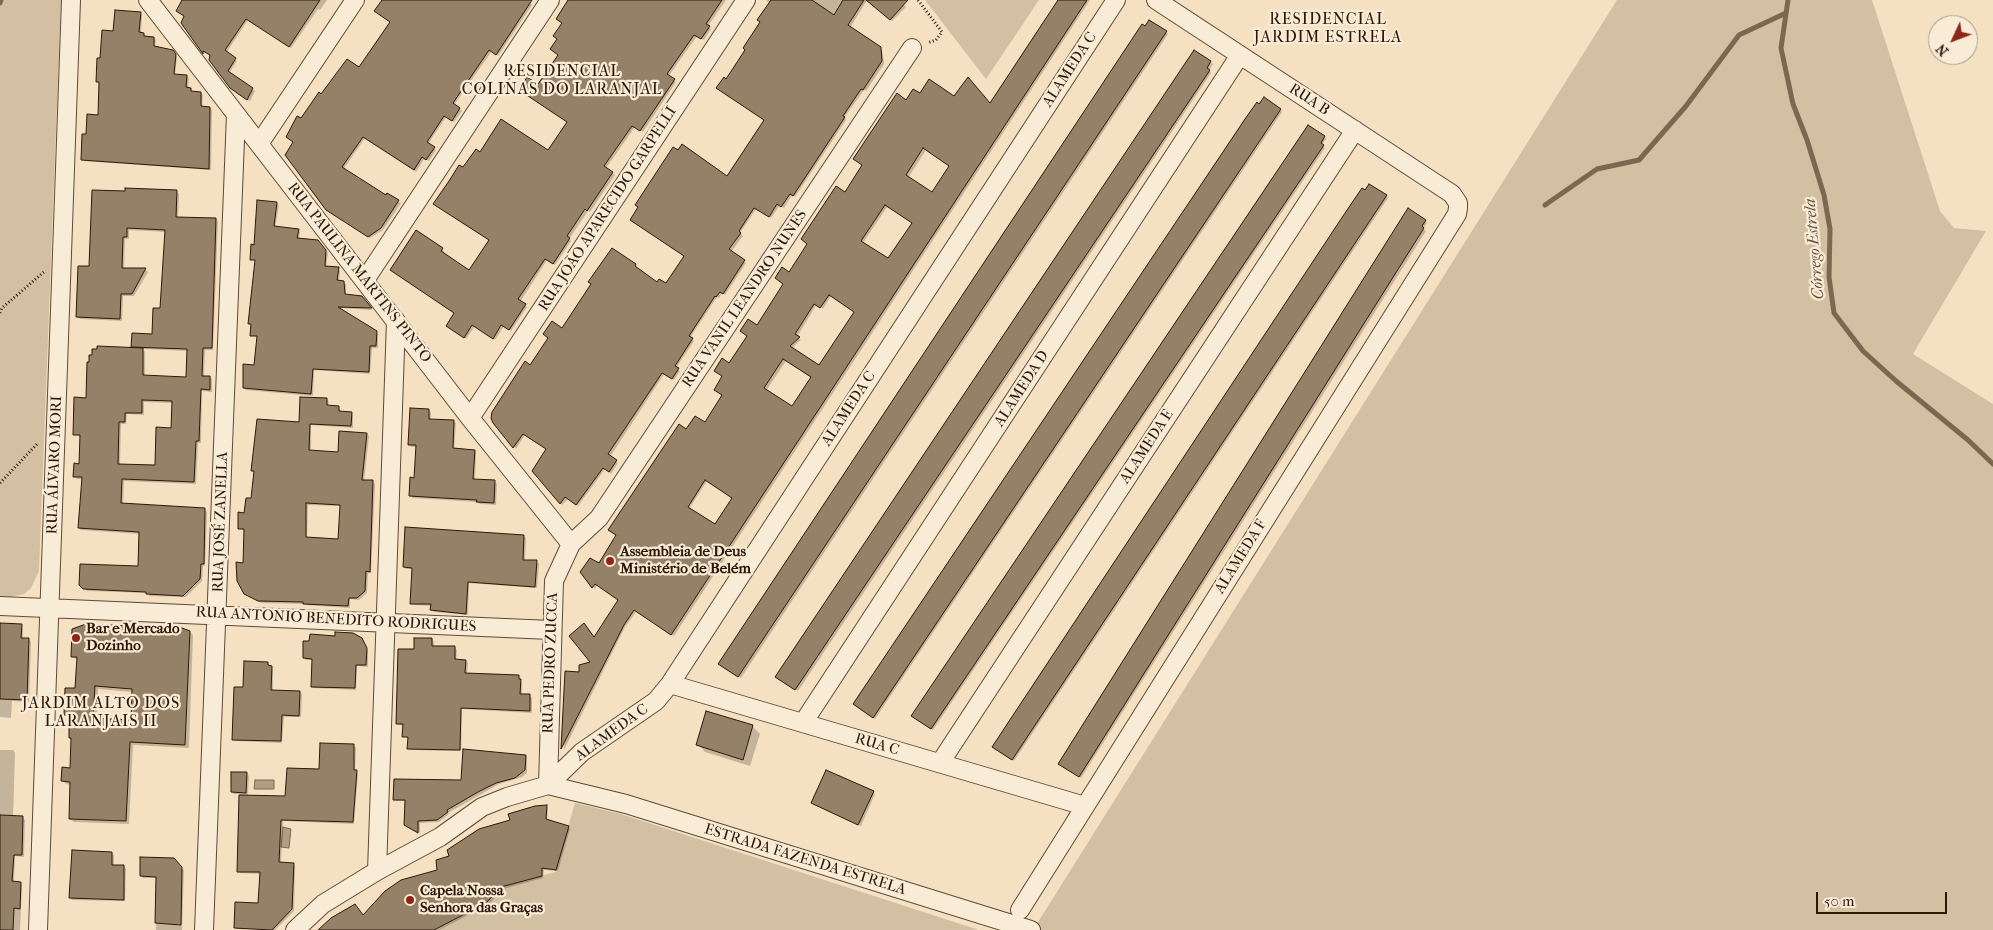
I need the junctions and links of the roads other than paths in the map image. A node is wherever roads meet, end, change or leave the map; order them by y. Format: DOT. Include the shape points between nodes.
graph roads {
  1 [pos="71,0"];
  2 [pos="354,0"];
  3 [pos="550,0"];
  4 [pos="746,0"];
  5 [pos="1116,0"];
  6 [pos="1156,0"];
  7 [pos="155,3"];
  8 [pos="912,48"];
  9 [pos="1240,55"];
  10 [pos="236,114"];
  11 [pos="1355,130"];
  12 [pos="259,144"];
  13 [pos="1458,203"];
  14 [pos="365,280"];
  15 [pos="396,321"];
  16 [pos="470,418"];
  17 [pos="571,544"];
  18 [pos="0,606"];
  19 [pos="50,608"];
  20 [pos="218,614"];
  21 [pos="384,622"];
  22 [pos="551,630"];
  23 [pos="670,684"];
  24 [pos="803,723"];
  25 [pos="940,763"];
  26 [pos="548,786"];
  27 [pos="1085,806"];
  28 [pos="377,871"];
  29 [pos="1020,910"];
  30 [pos="38,930"];
  31 [pos="204,930"];
  32 [pos="295,930"];
  33 [pos="1031,930"];
  1 -- 19 [label="street, RUA ÁLVARO MORI"];
  2 -- 12 [label="street"];
  3 -- 14 [label="street"];
  4 -- 16 [label="street, RUA JOÃO APARECIDO GARPELLI"];
  5 -- 23 [label="street, ALAMEDA C"];
  6 -- 9 [label="street, RUA B"];
  7 -- 10 [label="street, RUA PAULINA MARTINS PINTO"];
  8 -- 17 [label="street, RUA VANIL LEANDRO NUNES" via="599,518"];
  9 -- 11 [label="street, RUA B"];
  9 -- 24 [label="street, ALAMEDA D"];
  10 -- 12 [label="street, RUA PAULINA MARTINS PINTO"];
  10 -- 20 [label="street, RUA JOSÉ ZANELLA"];
  11 -- 13 [label="street, RUA B" via="1452,194"];
  11 -- 25 [label="street, ALAMEDA E"];
  12 -- 14 [label="street, RUA PAULINA MARTINS PINTO"];
  13 -- 27 [label="street, ALAMEDA F" via="1457,214"];
  14 -- 15 [label="street, RUA PAULINA MARTINS PINTO"];
  15 -- 16 [label="street, RUA PAULINA MARTINS PINTO"];
  15 -- 21 [label="street"];
  16 -- 17 [label="street, RUA PAULINA MARTINS PINTO"];
  17 -- 22 [label="street, RUA PEDRO ZUCCA" via="554,581"];
  18 -- 19 [label="street, RUA ANTONIO BENEDITO RODRIGUES"];
  19 -- 20 [label="street, RUA ANTONIO BENEDITO RODRIGUES"];
  19 -- 30 [label="street, RUA ÁLVARO MORI"];
  20 -- 21 [label="street, RUA ANTONIO BENEDITO RODRIGUES"];
  20 -- 31 [label="street, RUA JOSÉ ZANELLA"];
  21 -- 22 [label="street, RUA ANTONIO BENEDITO RODRIGUES"];
  21 -- 28 [label="street"];
  22 -- 26 [label="street, RUA PEDRO ZUCCA"];
  23 -- 24 [label="street, RUA C"];
  23 -- 26 [label="street, ALAMEDA C" via="656,701 582,752"];
  24 -- 25 [label="street, RUA C"];
  25 -- 27 [label="street, RUA C"];
  26 -- 28 [label="street" via="489,804 440,837"];
  26 -- 33 [label="street, ESTRADA FAZENDA ESTRELA" via="626,804"];
  27 -- 29 [label="street, ALAMEDA F"];
  28 -- 32 [label="street" via="323,904"];
}
